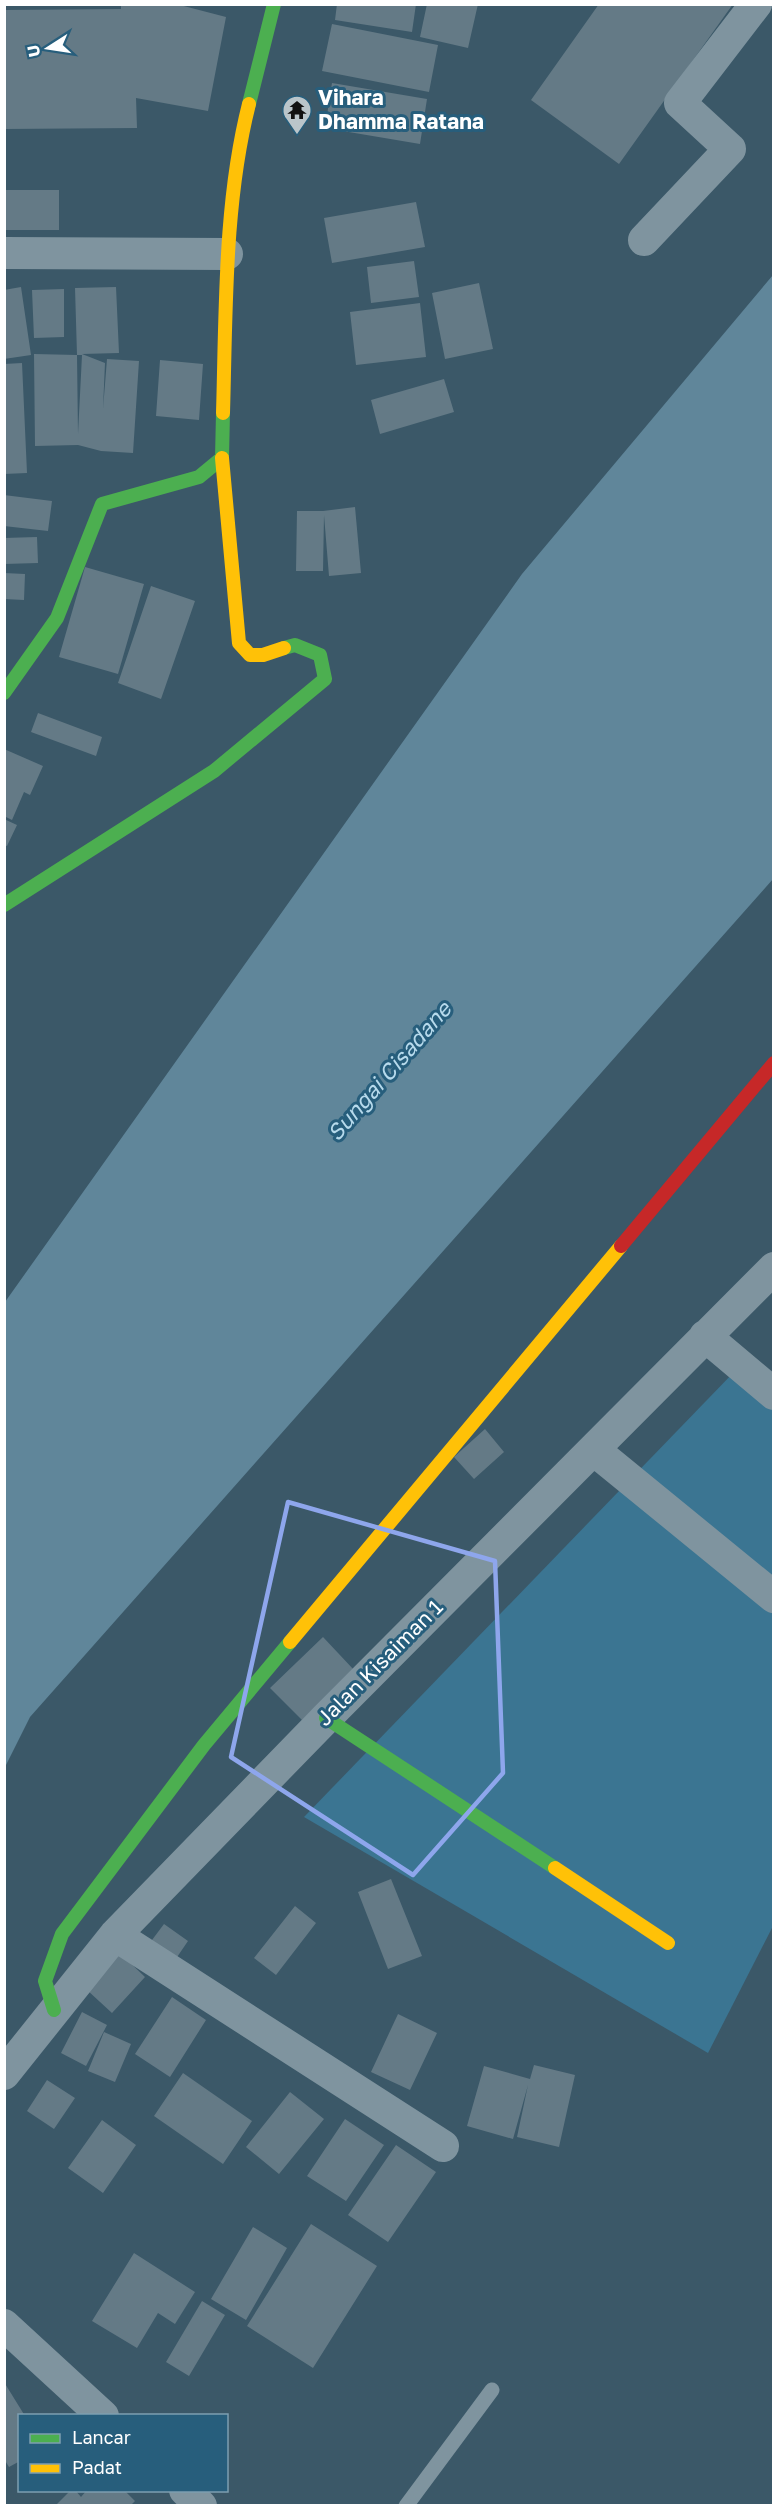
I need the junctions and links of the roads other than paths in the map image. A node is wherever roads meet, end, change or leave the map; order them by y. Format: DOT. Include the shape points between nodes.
graph roads {
  1 [pos="756,4"];
  2 [pos="271,5"];
  3 [pos="644,240"];
  4 [pos="4,253"];
  5 [pos="227,254"];
  6 [pos="222,458"];
  7 [pos="4,693"];
  8 [pos="4,905"];
  9 [pos="774,1063"];
  10 [pos="774,1268"];
  11 [pos="705,1336"];
  12 [pos="774,1394"];
  13 [pos="594,1450"];
  14 [pos="774,1597"];
  15 [pos="326,1718"];
  16 [pos="115,1935"];
  17 [pos="668,1943"];
  18 [pos="54,2010"];
  19 [pos="4,2074"];
  20 [pos="443,2146"];
  21 [pos="4,2325"];
  22 [pos="492,2390"];
  23 [pos="102,2414"];
  24 [pos="187,2492"];
  25 [pos="201,2505"];
  26 [pos="406,2505"];
  1 -- 3 [label="street" via="680,103 730,149"];
  2 -- 5 [label="street" via="243,127"];
  4 -- 5 [label="street"];
  5 -- 6 [label="street"];
  6 -- 7 [label="street" via="199,477 102,504 57,618"];
  6 -- 8 [label="street" via="239,643 250,655 295,645 320,655 325,679 214,771"];
  9 -- 18 [label="street" via="197,1754 62,1934 45,1981"];
  10 -- 11 [label="street, Jalan Kisaiman 1"];
  11 -- 12 [label="street"];
  11 -- 13 [label="street, Jalan Kisaiman 1"];
  13 -- 14 [label="street"];
  13 -- 15 [label="street, Jalan Kisaiman 1"];
  15 -- 16 [label="street, Jalan Kisaiman 1"];
  15 -- 17 [label="street"];
  16 -- 18 [label="street, Jalan Kisaiman 1"];
  16 -- 20 [label="street"];
  18 -- 19 [label="street, Jalan Kisaiman 1"];
  21 -- 23 [label="street"];
  22 -- 26 [label="lane"];
  24 -- 25 [label="street"];
}
